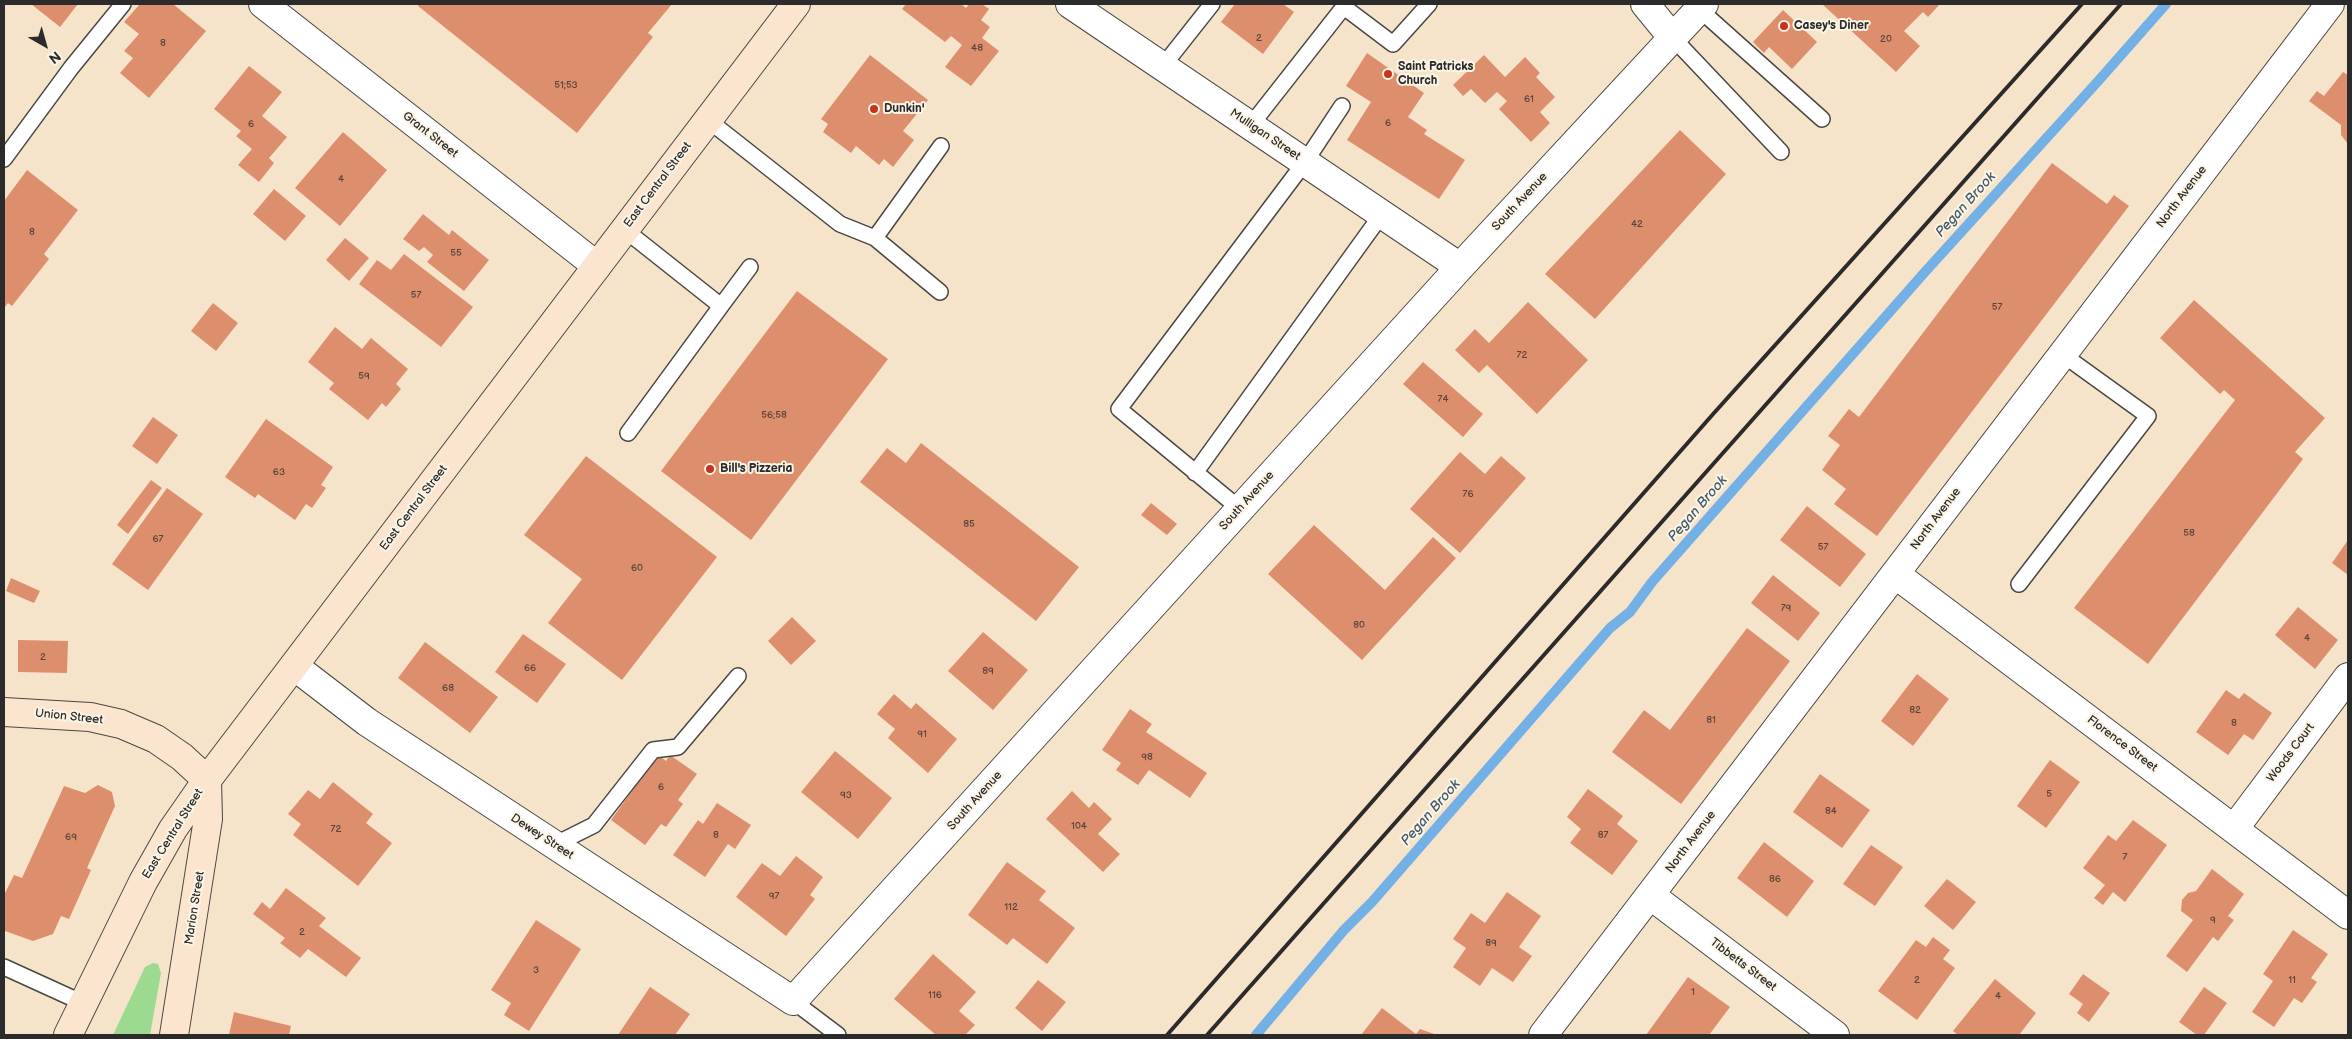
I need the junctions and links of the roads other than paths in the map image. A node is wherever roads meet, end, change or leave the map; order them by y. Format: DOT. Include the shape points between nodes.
graph roads {
  1 [pos="124,4"];
  2 [pos="263,4"];
  3 [pos="796,4"];
  4 [pos="1070,4"];
  5 [pos="1212,4"];
  6 [pos="1429,4"];
  7 [pos="1645,4"];
  8 [pos="2330,4"];
  9 [pos="1345,5"];
  10 [pos="1702,6"];
  11 [pos="1672,37"];
  12 [pos="1163,66"];
  13 [pos="1342,106"];
  14 [pos="1822,119"];
  15 [pos="708,120"];
  16 [pos="1251,125"];
  17 [pos="941,146"];
  18 [pos="1781,152"];
  19 [pos="4,159"];
  20 [pos="1305,162"];
  21 [pos="1382,214"];
  22 [pos="625,230"];
  23 [pos="874,238"];
  24 [pos="597,266"];
  25 [pos="750,267"];
  26 [pos="1460,267"];
  27 [pos="940,292"];
  28 [pos="721,306"];
  29 [pos="2062,354"];
  30 [pos="628,432"];
  31 [pos="1195,473"];
  32 [pos="1240,509"];
  33 [pos="1895,574"];
  34 [pos="2019,584"];
  35 [pos="294,666"];
  36 [pos="738,676"];
  37 [pos="2348,677"];
  38 [pos="4,712"];
  39 [pos="207,780"];
  40 [pos="2234,829"];
  41 [pos="554,845"];
  42 [pos="1650,895"];
  43 [pos="2348,915"];
  44 [pos="4,967"];
  45 [pos="794,1001"];
  46 [pos="83,1003"];
  47 [pos="68,1035"];
  48 [pos="174,1035"];
  49 [pos="838,1035"];
  50 [pos="1543,1035"];
  51 [pos="1835,1035"];
  1 -- 19 [label="lane" via="71,68"];
  2 -- 24 [label="street, Grant Street"];
  3 -- 15 [label="main road, East Central Street"];
  4 -- 12 [label="street, Mulligan Street"];
  5 -- 12 [label="lane"];
  6 -- 9 [label="lane" via="1393,44"];
  7 -- 11 [label="street"];
  8 -- 29 [label="street, North Avenue"];
  9 -- 16 [label="lane"];
  10 -- 11 [label="street, South Avenue"];
  10 -- 14 [label="lane"];
  11 -- 18 [label="lane"];
  11 -- 26 [label="street, South Avenue"];
  12 -- 16 [label="street, Mulligan Street"];
  13 -- 20 [label="lane"];
  15 -- 22 [label="main road, East Central Street"];
  15 -- 23 [label="lane" via="840,224"];
  16 -- 20 [label="street, Mulligan Street"];
  17 -- 23 [label="lane"];
  20 -- 21 [label="street, Mulligan Street"];
  20 -- 31 [label="lane" via="1118,409"];
  21 -- 26 [label="street, Mulligan Street"];
  21 -- 31 [label="lane"];
  22 -- 24 [label="main road, East Central Street"];
  22 -- 28 [label="lane"];
  23 -- 27 [label="lane"];
  24 -- 35 [label="main road, East Central Street"];
  25 -- 28 [label="lane"];
  26 -- 32 [label="street, South Avenue"];
  28 -- 30 [label="lane"];
  29 -- 33 [label="street, North Avenue"];
  29 -- 34 [label="lane" via="2148,416"];
  31 -- 32 [label="lane"];
  32 -- 45 [label="street, South Avenue"];
  33 -- 40 [label="street, Florence Street"];
  33 -- 42 [label="street, North Avenue"];
  35 -- 39 [label="main road, East Central Street"];
  35 -- 41 [label="street, Dewey Street" via="367,722"];
  36 -- 41 [label="lane" via="678,747 653,750 594,825"];
  37 -- 40 [label="street, Woods Court"];
  38 -- 39 [label="main road, Union Street" via="90,717 121,724 156,739"];
  39 -- 46 [label="main road, East Central Street" via="173,829 143,882"];
  39 -- 48 [label="main road, Marion Street" via="206,836"];
  40 -- 43 [label="street, Florence Street"];
  41 -- 45 [label="street, Dewey Street"];
  42 -- 50 [label="street, North Avenue"];
  42 -- 51 [label="street, Tibbetts Street"];
  44 -- 46 [label="lane"];
  45 -- 49 [label="lane"];
  46 -- 47 [label="main road, East Central Street"];
}
